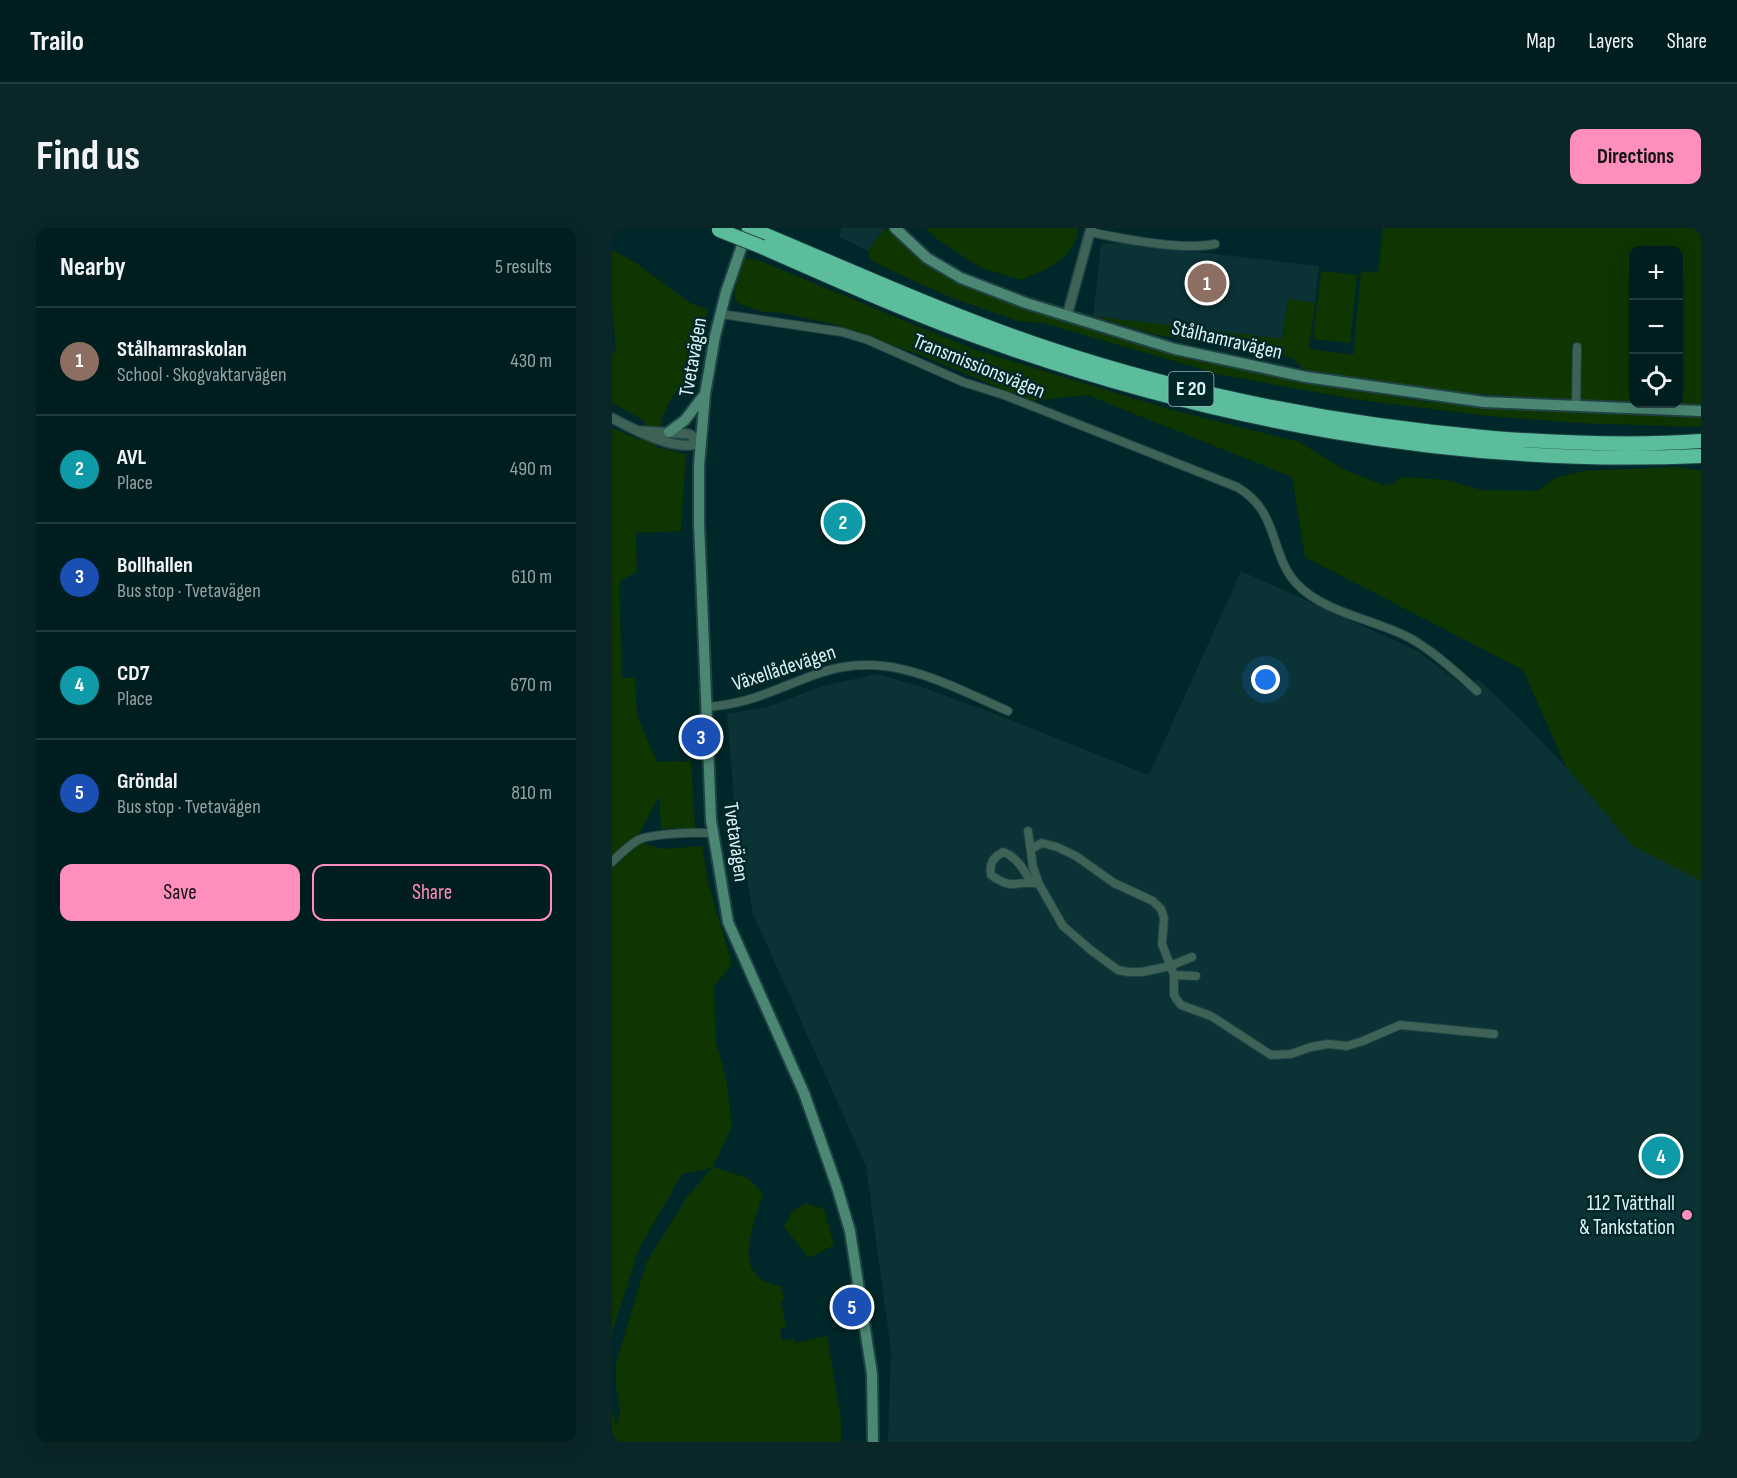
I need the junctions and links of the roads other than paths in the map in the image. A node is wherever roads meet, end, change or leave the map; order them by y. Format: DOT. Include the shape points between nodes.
graph roads {
  1 [pos="749,228"];
  2 [pos="895,228"];
  3 [pos="717,229"];
  4 [pos="1090,230"];
  5 [pos="764,241"];
  6 [pos="1215,244"];
  7 [pos="721,314"];
  8 [pos="1067,316"];
  9 [pos="1577,347"];
  10 [pos="705,394"];
  11 [pos="1576,406"];
  12 [pos="1701,411"];
  13 [pos="612,418"];
  14 [pos="640,431"];
  15 [pos="669,432"];
  16 [pos="1701,441"];
  17 [pos="701,442"];
  18 [pos="1701,456"];
  19 [pos="1477,691"];
  20 [pos="706,707"];
  21 [pos="1008,711"];
  22 [pos="1028,831"];
  23 [pos="714,834"];
  24 [pos="1031,849"];
  25 [pos="612,862"];
  26 [pos="1035,883"];
  27 [pos="1192,957"];
  28 [pos="1170,966"];
  29 [pos="1174,975"];
  30 [pos="1196,976"];
  31 [pos="1494,1034"];
  32 [pos="873,1442"];
  1 -- 5 [label="highway, E 20"];
  1 -- 7 [label="main road, Tvetavägen"];
  2 -- 8 [label="main road, Stålhamravägen" via="927,258 961,278"];
  3 -- 5 [label="highway, E 20, bridge"];
  4 -- 6 [label="street" via="1199,248"];
  4 -- 8 [label="street"];
  5 -- 16 [label="highway, E 20" via="1048,348 1192,389 1280,408 1446,434 1585,443"];
  5 -- 18 [label="highway, E 20" via="976,337 1188,402 1309,426 1444,446 1584,456"];
  7 -- 10 [label="main road, Tvetavägen"];
  7 -- 19 [label="street, Transmissionsvägen" via="842,332 868,340 963,382 1237,487 1256,501 1292,578 1310,596 1406,636"];
  8 -- 11 [label="main road, Stålhamravägen" via="1175,350 1306,377 1484,402"];
  9 -- 11 [label="street"];
  10 -- 15 [label="main road" via="685,420"];
  10 -- 17 [label="main road, Tvetavägen"];
  11 -- 12 [label="main road, Stålhamravägen"];
  13 -- 14 [label="street"];
  14 -- 15 [label="street"];
  14 -- 17 [label="street" via="687,446"];
  15 -- 17 [label="street" via="689,434"];
  17 -- 20 [label="main road, Tvetavägen" via="699,523"];
  20 -- 21 [label="street, Växellådevägen" via="745,702 827,671 877,664 916,673"];
  20 -- 23 [label="main road, Tvetavägen"];
  22 -- 24 [label="street"];
  23 -- 25 [label="street" via="700,832 639,840"];
  23 -- 32 [label="main road, Tvetavägen" via="728,922 804,1093 850,1231 872,1374"];
  24 -- 26 [label="street"];
  24 -- 28 [label="street" via="1042,843 1057,847 1114,883 1153,901 1164,918 1162,944"];
  26 -- 26 [label="street" via="1003,883 991,875 993,858 1003,852 1010,855"];
  26 -- 28 [label="street" via="1063,926 1118,970 1142,972"];
  27 -- 28 [label="street"];
  28 -- 29 [label="street"];
  29 -- 30 [label="street"];
  29 -- 31 [label="street" via="1174,995 1181,1005 1211,1016 1271,1055 1328,1044 1347,1046 1400,1025"];
}
